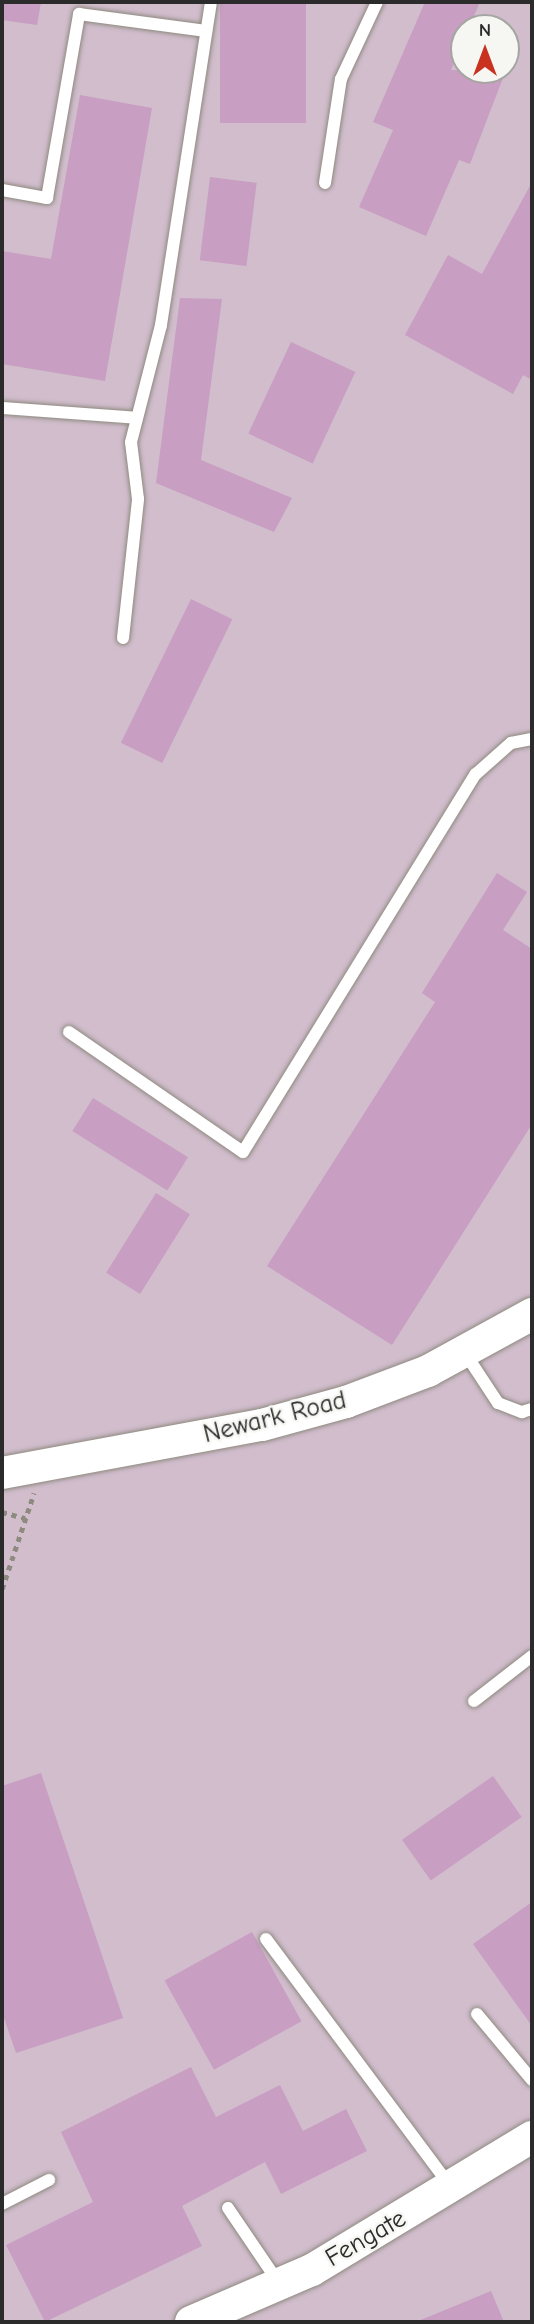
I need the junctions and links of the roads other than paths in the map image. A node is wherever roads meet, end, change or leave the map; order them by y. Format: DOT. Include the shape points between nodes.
graph roads {
  1 [pos="211,2"];
  2 [pos="377,2"];
  3 [pos="206,31"];
  4 [pos="325,183"];
  5 [pos="2,190"];
  6 [pos="2,408"];
  7 [pos="137,418"];
  8 [pos="123,638"];
  9 [pos="532,739"];
  10 [pos="69,1032"];
  11 [pos="532,1314"];
  12 [pos="465,1353"];
  13 [pos="532,1409"];
  14 [pos="2,1473"];
  15 [pos="532,1656"];
  16 [pos="474,1701"];
  17 [pos="266,1939"];
  18 [pos="477,2014"];
  19 [pos="532,2080"];
  20 [pos="532,2137"];
  21 [pos="49,2180"];
  22 [pos="453,2189"];
  23 [pos="2,2204"];
  24 [pos="229,2208"];
  25 [pos="279,2284"];
  26 [pos="191,2322"];
  1 -- 3 [label="lane"];
  2 -- 4 [label="lane" via="341,79"];
  3 -- 5 [label="lane" via="79,14 47,198"];
  3 -- 7 [label="lane" via="161,325"];
  6 -- 7 [label="lane"];
  7 -- 8 [label="lane" via="131,442 138,499"];
  9 -- 10 [label="lane" via="511,743 476,774 243,1152"];
  11 -- 12 [label="street, Newark Road"];
  12 -- 13 [label="lane" via="498,1403 522,1412"];
  12 -- 14 [label="street, Newark Road" via="346,1402 262,1425"];
  15 -- 16 [label="lane"];
  17 -- 22 [label="lane"];
  18 -- 19 [label="lane"];
  20 -- 22 [label="street, Fengate"];
  21 -- 23 [label="lane"];
  22 -- 25 [label="street, Fengate"];
  24 -- 25 [label="lane"];
  25 -- 26 [label="street, Fengate"];
}
